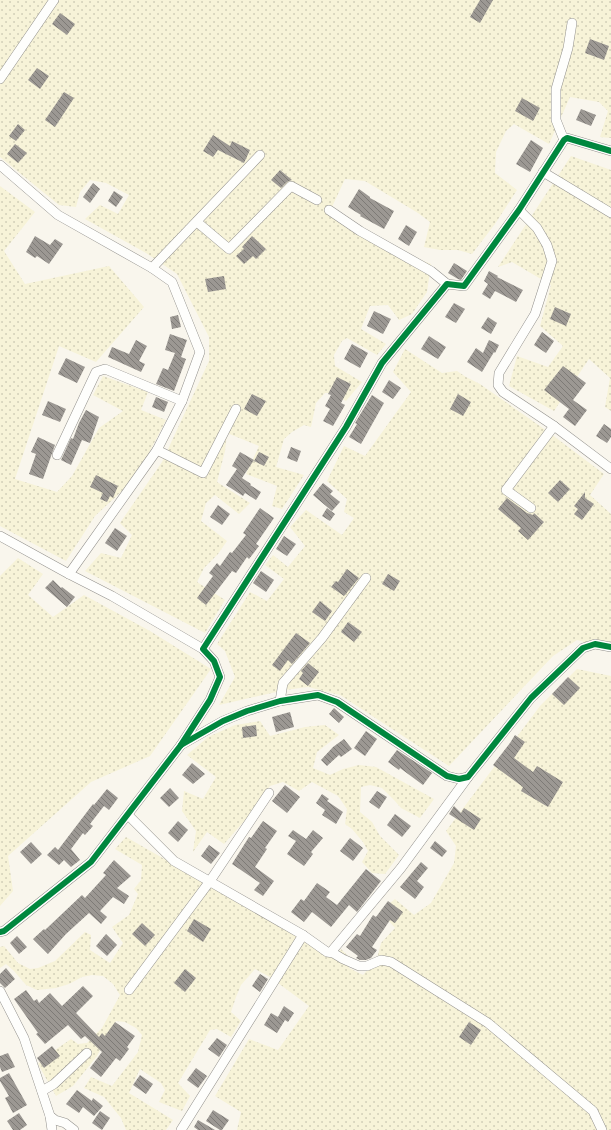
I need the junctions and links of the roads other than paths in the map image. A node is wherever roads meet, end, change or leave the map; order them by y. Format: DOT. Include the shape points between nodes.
graph roads {
  1 [pos="54,0"];
  2 [pos="572,23"];
  3 [pos="0,79"];
  4 [pos="564,140"];
  5 [pos="611,151"];
  6 [pos="260,155"];
  7 [pos="0,164"];
  8 [pos="543,172"];
  9 [pos="317,200"];
  10 [pos="329,210"];
  11 [pos="519,210"];
  12 [pos="611,213"];
  13 [pos="197,222"];
  14 [pos="152,268"];
  15 [pos="447,284"];
  16 [pos="182,401"];
  17 [pos="236,409"];
  18 [pos="554,426"];
  19 [pos="157,450"];
  20 [pos="56,455"];
  21 [pos="611,469"];
  22 [pos="531,508"];
  23 [pos="0,536"];
  24 [pos="69,574"];
  25 [pos="366,578"];
  26 [pos="611,647"];
  27 [pos="203,649"];
  28 [pos="280,701"];
  29 [pos="181,745"];
  30 [pos="468,777"];
  31 [pos="269,793"];
  32 [pos="128,815"];
  33 [pos="210,881"];
  34 [pos="0,932"];
  35 [pos="303,935"];
  36 [pos="331,952"];
  37 [pos="129,990"];
  38 [pos="0,991"];
  39 [pos="87,1053"];
  40 [pos="42,1091"];
  41 [pos="50,1116"];
  42 [pos="52,1130"];
  43 [pos="74,1130"];
  44 [pos="181,1130"];
  45 [pos="602,1130"];
  1 -- 3 [label="street"];
  2 -- 4 [label="street" via="568,48 556,89 556,120"];
  4 -- 5 [label="street" via="567,138"];
  4 -- 8 [label="street"];
  6 -- 13 [label="street"];
  7 -- 14 [label="street" via="58,215"];
  8 -- 11 [label="street"];
  8 -- 12 [label="street"];
  9 -- 13 [label="street" via="291,186 229,249"];
  10 -- 15 [label="street" via="360,231 431,271"];
  11 -- 15 [label="street" via="464,286"];
  11 -- 18 [label="street" via="537,228 547,245 552,261 535,314 499,373 498,386"];
  13 -- 14 [label="street"];
  14 -- 16 [label="street" via="172,282 200,352"];
  15 -- 27 [label="street" via="382,363 346,427"];
  16 -- 19 [label="street"];
  16 -- 20 [label="street" via="105,369 96,372"];
  17 -- 19 [label="street" via="204,473"];
  18 -- 21 [label="street"];
  18 -- 22 [label="street" via="506,490"];
  19 -- 24 [label="street"];
  23 -- 24 [label="street"];
  24 -- 27 [label="street"];
  25 -- 28 [label="street" via="322,638 283,683"];
  26 -- 30 [label="street" via="595,644 583,648 531,698"];
  27 -- 29 [label="street" via="214,661 220,677 210,700"];
  28 -- 29 [label="street" via="223,721"];
  28 -- 30 [label="street" via="318,696 337,702 447,776 459,779"];
  29 -- 32 [label="street"];
  30 -- 36 [label="street" via="401,868"];
  31 -- 33 [label="street"];
  32 -- 33 [label="street" via="174,861"];
  32 -- 34 [label="street" via="91,862"];
  33 -- 35 [label="street"];
  33 -- 37 [label="street"];
  35 -- 36 [label="street"];
  35 -- 44 [label="street"];
  36 -- 45 [label="street" via="359,966 367,966 381,960 391,962 488,1023 593,1111"];
  38 -- 40 [label="street" via="24,1038"];
  39 -- 40 [label="street" via="54,1084"];
  40 -- 41 [label="street"];
  41 -- 42 [label="street"];
  41 -- 43 [label="street"];
}
